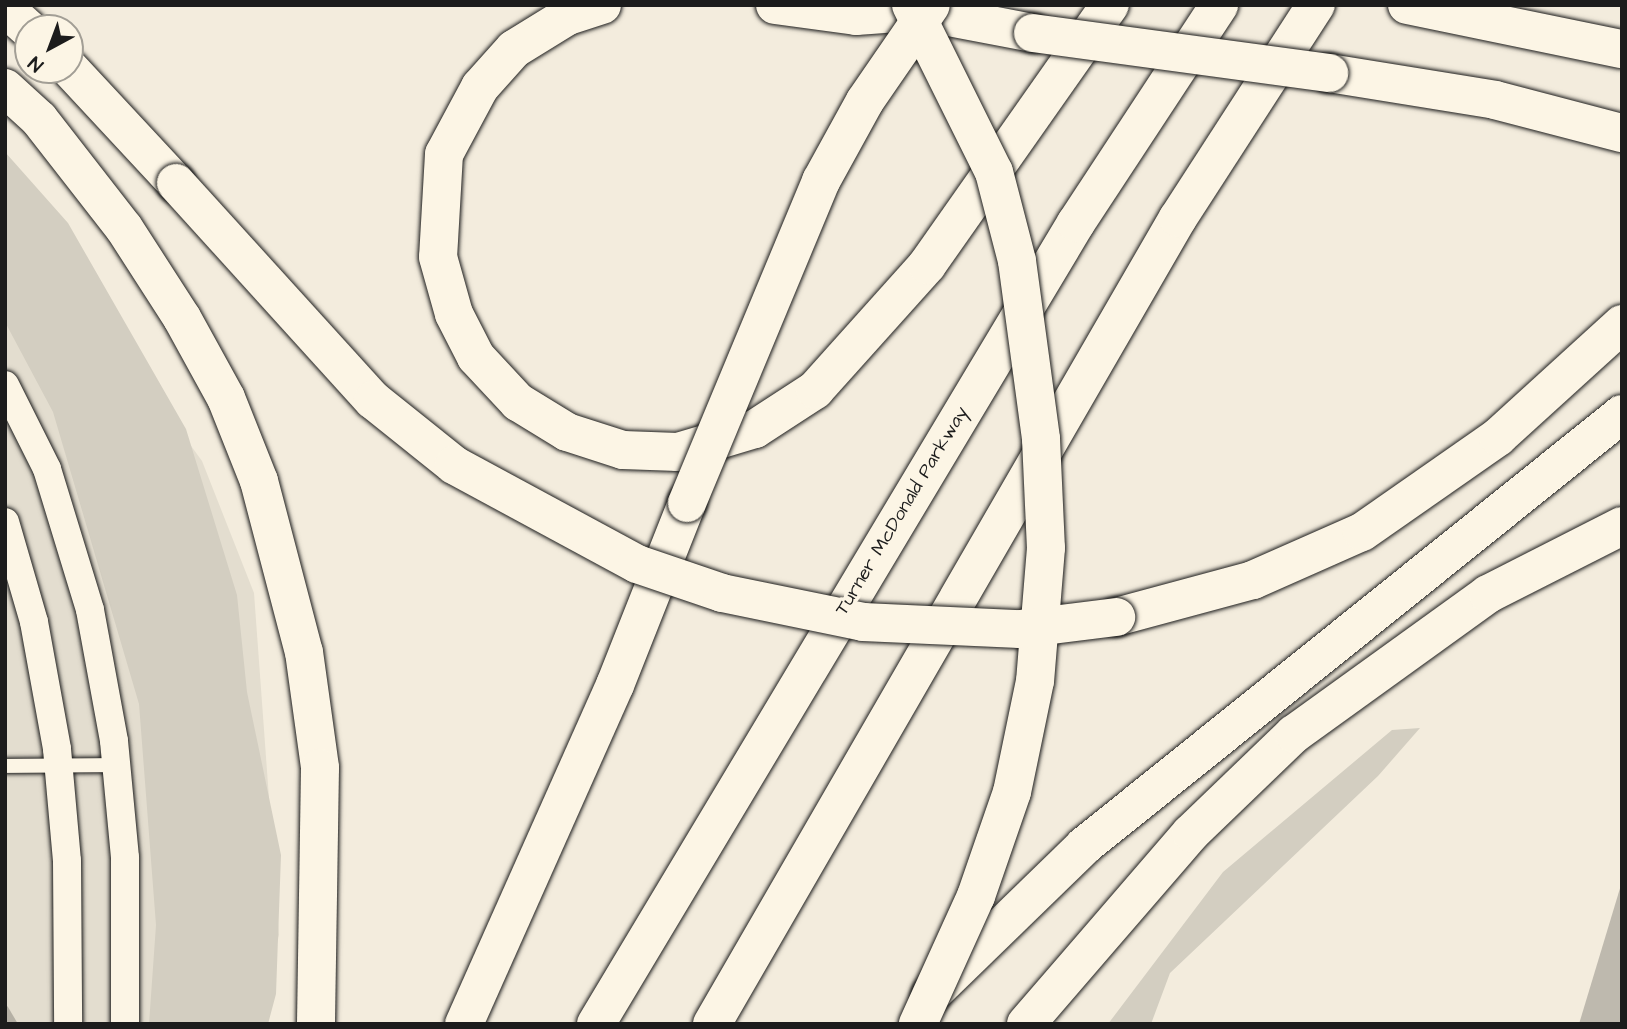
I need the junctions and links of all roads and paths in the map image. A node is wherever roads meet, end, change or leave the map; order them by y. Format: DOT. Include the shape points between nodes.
graph roads {
  1 [pos="602,5"];
  2 [pos="775,5"];
  3 [pos="1111,5"];
  4 [pos="1219,5"];
  5 [pos="1316,5"];
  6 [pos="1407,5"];
  7 [pos="911,7"];
  8 [pos="1622,49"];
  9 [pos="84,84"];
  10 [pos="5,88"];
  11 [pos="1622,133"];
  12 [pos="1622,324"];
  13 [pos="7,395"];
  14 [pos="1622,414"];
  15 [pos="5,522"];
  16 [pos="1622,526"];
  17 [pos="59,765"];
  18 [pos="116,765"];
  19 [pos="5,766"];
  20 [pos="68,1024"];
  21 [pos="125,1024"];
  22 [pos="316,1024"];
  23 [pos="464,1024"];
  24 [pos="596,1024"];
  25 [pos="712,1024"];
  26 [pos="902,1024"];
  27 [pos="918,1024"];
  28 [pos="1026,1024"];
  1 -- 3 [label="highway" via="566,17 514,49 480,88 444,154 438,257 454,314 476,357 518,402 567,432 623,450 678,452 755,429 815,390 927,265"];
  2 -- 7 [label="highway" via="856,16"];
  4 -- 24 [label="highway, Turner McDonald Parkway" via="1083,211"];
  5 -- 25 [label="highway" via="1178,218"];
  6 -- 8 [label="highway"];
  7 -- 11 [label="highway, bridge" via="1033,33 1495,100"];
  7 -- 23 [label="highway, bridge" via="821,181 610,697"];
  7 -- 27 [label="highway, bridge" via="994,172 1017,261 1041,439 1046,548 1035,681 1012,792 976,896"];
  9 -- 12 [label="highway, bridge" via="373,400 454,465 637,564 722,593 863,622 1020,629 1116,617 1253,580 1362,532 1498,437"];
  10 -- 22 [label="highway" via="39,119 124,228 175,306 226,398 259,481 304,652 320,768"];
  13 -- 18 [label="street" via="73,540"];
  14 -- 26 [label="highway" via="1084,846"];
  15 -- 17 [label="street" via="34,622"];
  16 -- 28 [label="highway" via="1488,594 1294,734 1191,833"];
  17 -- 18 [label="lane"];
  17 -- 19 [label="lane"];
  17 -- 20 [label="street" via="67,861"];
  18 -- 21 [label="street" via="125,870"];
}
